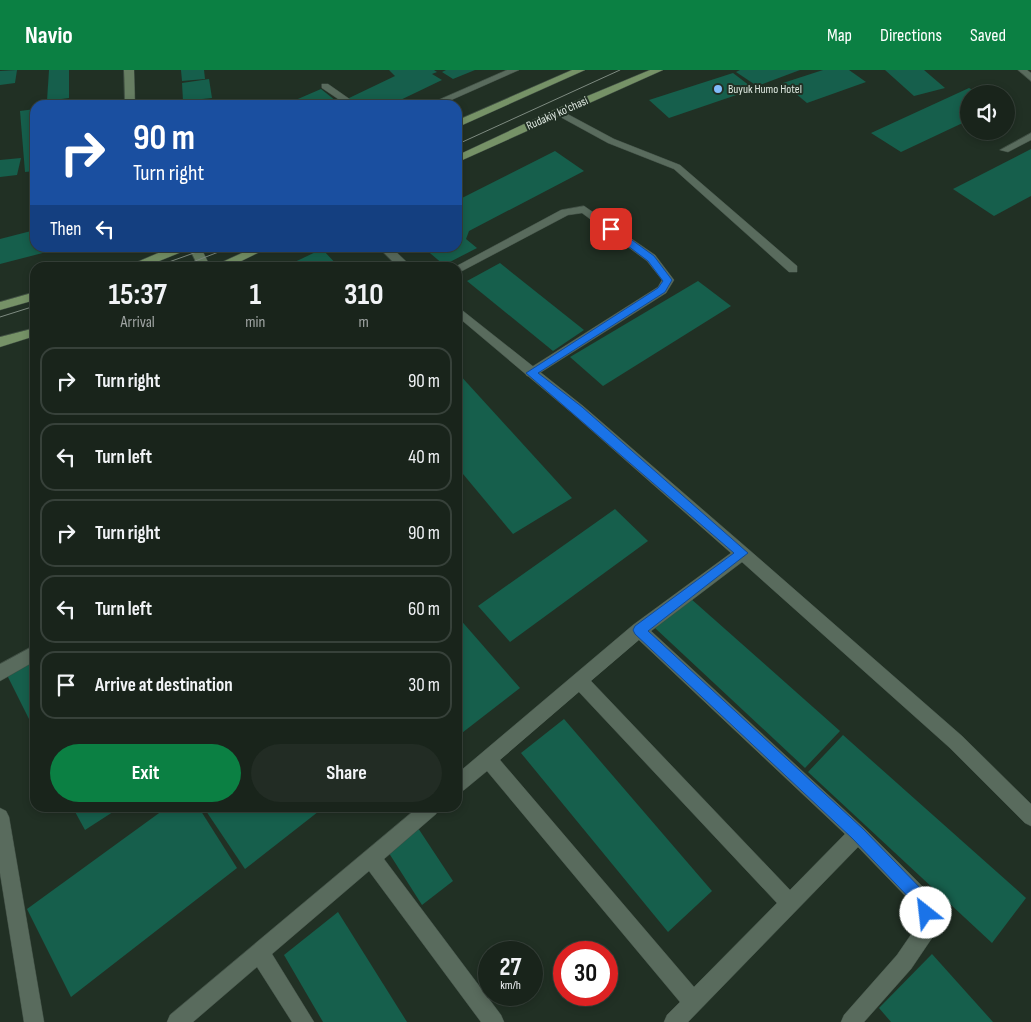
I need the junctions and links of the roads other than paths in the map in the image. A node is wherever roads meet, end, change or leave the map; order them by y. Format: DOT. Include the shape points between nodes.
graph roads {
  1 [pos="129,70"];
  2 [pos="515,70"];
  3 [pos="580,70"];
  4 [pos="658,70"];
  5 [pos="1022,70"];
  6 [pos="1031,78"];
  7 [pos="325,86"];
  8 [pos="130,100"];
  9 [pos="345,100"];
  10 [pos="444,100"];
  11 [pos="558,112"];
  12 [pos="462,122"];
  13 [pos="1031,136"];
  14 [pos="1004,150"];
  15 [pos="462,157"];
  16 [pos="170,252"];
  17 [pos="253,252"];
  18 [pos="390,252"];
  19 [pos="144,262"];
  20 [pos="229,262"];
  21 [pos="401,262"];
  22 [pos="462,266"];
  23 [pos="793,269"];
  24 [pos="30,297"];
  25 [pos="0,306"];
  26 [pos="462,314"];
  27 [pos="30,333"];
  28 [pos="0,342"];
  29 [pos="531,373"];
  30 [pos="742,553"];
  31 [pos="640,630"];
  32 [pos="30,655"];
  33 [pos="0,673"];
  34 [pos="580,680"];
  35 [pos="488,759"];
  36 [pos="462,781"];
  37 [pos="425,812"];
  38 [pos="0,817"];
  39 [pos="1031,817"];
  40 [pos="858,834"];
  41 [pos="371,858"];
  42 [pos="791,904"];
  43 [pos="259,952"];
  44 [pos="693,1002"];
  45 [pos="34,1022"];
  46 [pos="177,1022"];
  47 [pos="304,1022"];
  48 [pos="494,1022"];
  49 [pos="674,1022"];
  50 [pos="851,1022"];
  1 -- 8 [label="street"];
  2 -- 10 [label="lane"];
  3 -- 12 [label="main road"];
  4 -- 11 [label="main road, Rudakiy ko'chasi"];
  5 -- 6 [label="lane"];
  7 -- 9 [label="lane"];
  11 -- 15 [label="main road, Rudakiy ko'chasi"];
  11 -- 23 [label="lane" via="611,141 677,167"];
  13 -- 14 [label="lane"];
  16 -- 19 [label="main road"];
  17 -- 20 [label="main road"];
  18 -- 21 [label="street"];
  22 -- 29 [label="lane" via="565,212 584,210 651,258 668,280 662,290"];
  24 -- 25 [label="main road"];
  26 -- 29 [label="street"];
  27 -- 28 [label="main road"];
  29 -- 30 [label="street"];
  30 -- 31 [label="street"];
  30 -- 39 [label="street" via="956,742"];
  31 -- 34 [label="street"];
  31 -- 40 [label="street"];
  32 -- 33 [label="street"];
  34 -- 35 [label="street"];
  34 -- 42 [label="street"];
  35 -- 36 [label="street"];
  35 -- 44 [label="street"];
  37 -- 41 [label="street"];
  38 -- 45 [label="street"];
  40 -- 42 [label="street"];
  40 -- 50 [label="street" via="923,901 928,925 904,962"];
  41 -- 43 [label="street"];
  41 -- 48 [label="street"];
  42 -- 44 [label="street"];
  43 -- 46 [label="street"];
  43 -- 47 [label="street"];
  44 -- 49 [label="street"];
}
